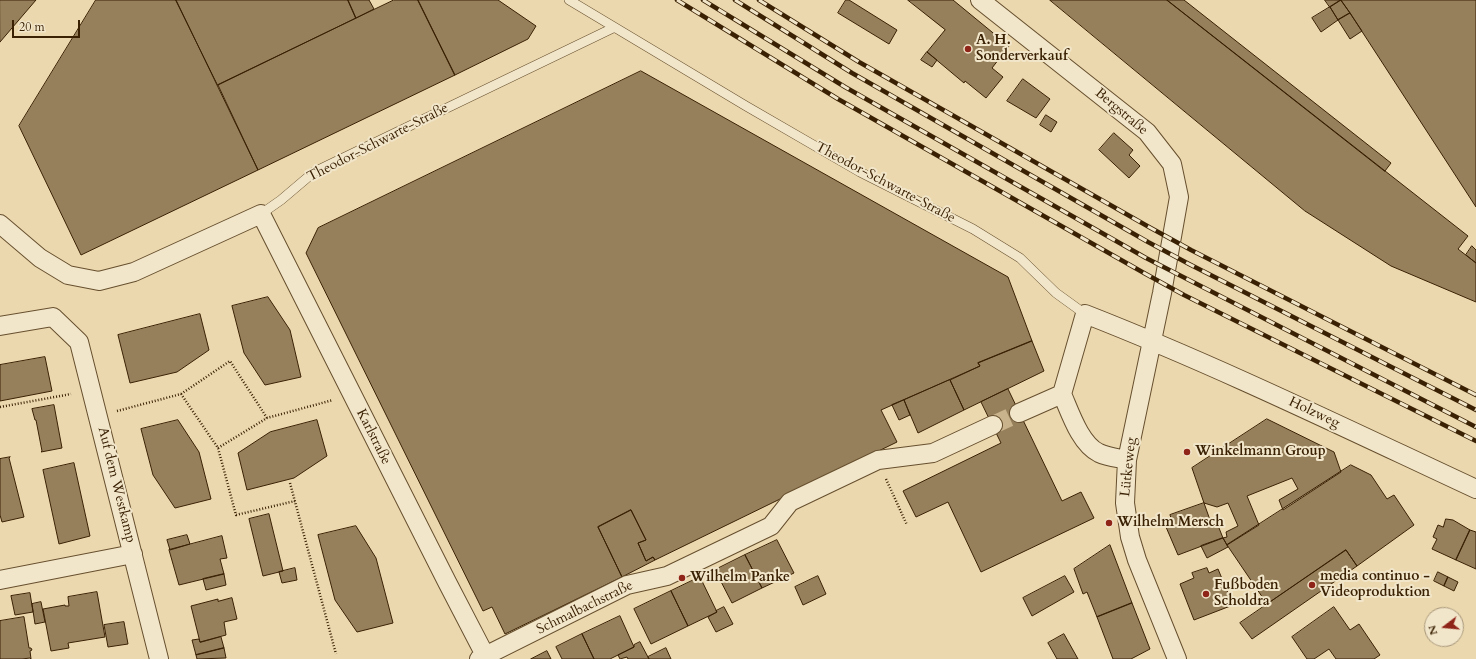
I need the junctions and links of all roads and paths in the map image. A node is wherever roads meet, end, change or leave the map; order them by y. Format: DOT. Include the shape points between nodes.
graph roads {
  1 [pos="569,0"];
  2 [pos="980,0"];
  3 [pos="613,28"];
  4 [pos="261,214"];
  5 [pos="0,224"];
  6 [pos="1162,293"];
  7 [pos="1085,314"];
  8 [pos="0,326"];
  9 [pos="1152,340"];
  10 [pos="91,390"];
  11 [pos="181,394"];
  12 [pos="1062,394"];
  13 [pos="352,395"];
  14 [pos="0,407"];
  15 [pos="1019,413"];
  16 [pos="98,416"];
  17 [pos="267,418"];
  18 [pos="993,425"];
  19 [pos="218,448"];
  20 [pos="878,460"];
  21 [pos="1127,460"];
  22 [pos="290,483"];
  23 [pos="1476,489"];
  24 [pos="295,501"];
  25 [pos="907,525"];
  26 [pos="133,554"];
  27 [pos="0,580"];
  28 [pos="336,654"];
  29 [pos="484,658"];
  30 [pos="159,659"];
  31 [pos="1177,659"];
  1 -- 3 [label="lane, Theodor-Schwarte-Straße"];
  2 -- 6 [label="street, Bergstraße" via="1142,127 1172,164 1178,197"];
  3 -- 4 [label="lane, Theodor-Schwarte-Straße" via="314,172"];
  3 -- 7 [label="lane, Theodor-Schwarte-Straße" via="860,172 973,229 1020,258 1056,293"];
  4 -- 5 [label="street, Theodor-Schwarte-Straße" via="134,272 99,281 68,275 40,258"];
  4 -- 13 [label="street, Karlstraße"];
  6 -- 9 [label="street, Lütkeweg"];
  7 -- 9 [label="street, Theodor-Schwarte-Straße"];
  7 -- 12 [label="street"];
  8 -- 10 [label="street, Auf dem Westkamp" via="53,317 79,342"];
  9 -- 21 [label="street, Lütkeweg"];
  9 -- 23 [label="street, Holzweg"];
  10 -- 14 [label="path"];
  10 -- 16 [label="street, Auf dem Westkamp"];
  11 -- 16 [label="path, Auf dem Westkamp"];
  11 -- 17 [label="path, Auf dem Westkamp" via="230,361"];
  11 -- 19 [label="path"];
  12 -- 15 [label="street"];
  12 -- 21 [label="street" via="1090,447 1100,453"];
  13 -- 17 [label="path"];
  13 -- 29 [label="street, Karlstraße"];
  16 -- 26 [label="street, Auf dem Westkamp"];
  17 -- 19 [label="path"];
  18 -- 20 [label="street, Schmalbachstraße" via="933,453"];
  19 -- 24 [label="path" via="236,515"];
  20 -- 25 [label="path"];
  20 -- 29 [label="street, Schmalbachstraße" via="790,502 771,526 667,576 627,585"];
  21 -- 31 [label="street, Lütkeweg" via="1125,503 1130,538"];
  22 -- 24 [label="path"];
  24 -- 28 [label="path"];
  26 -- 27 [label="street, Auf dem Westkamp"];
  26 -- 30 [label="street, Auf dem Westkamp"];
}
